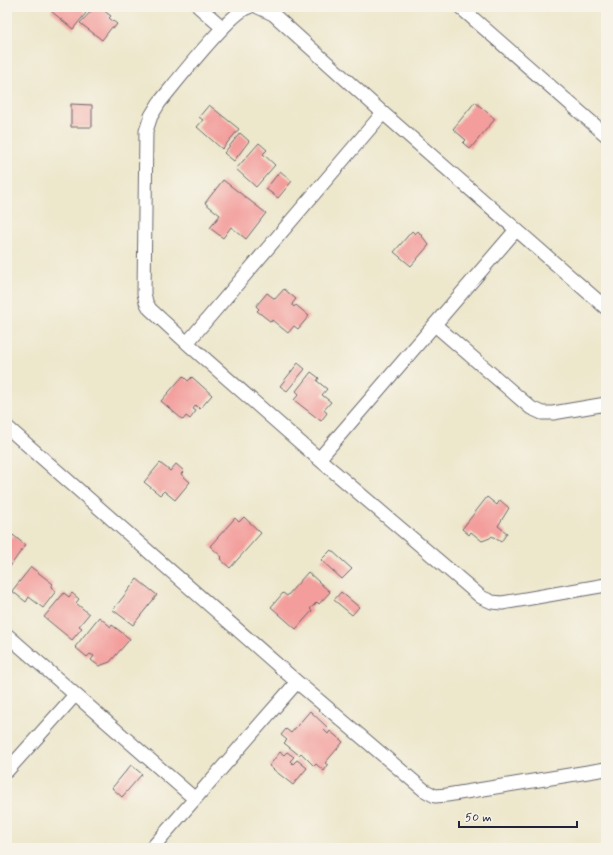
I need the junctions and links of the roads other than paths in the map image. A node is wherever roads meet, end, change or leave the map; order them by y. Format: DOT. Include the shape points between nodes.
graph roads {
  1 [pos="199,7"];
  2 [pos="249,7"];
  3 [pos="258,7"];
  4 [pos="460,7"];
  5 [pos="223,28"];
  6 [pos="383,114"];
  7 [pos="606,135"];
  8 [pos="516,230"];
  9 [pos="606,308"];
  10 [pos="435,325"];
  11 [pos="187,343"];
  12 [pos="606,404"];
  13 [pos="7,427"];
  14 [pos="318,459"];
  15 [pos="606,585"];
  16 [pos="7,635"];
  17 [pos="297,682"];
  18 [pos="75,695"];
  19 [pos="606,769"];
  20 [pos="7,772"];
  21 [pos="195,799"];
  22 [pos="152,848"];
  1 -- 5 [label="street"];
  2 -- 5 [label="street" via="244,8"];
  3 -- 6 [label="street" via="273,14"];
  4 -- 7 [label="street"];
  5 -- 11 [label="street" via="159,103 146,131 144,294 150,309"];
  6 -- 8 [label="street"];
  6 -- 11 [label="street"];
  8 -- 9 [label="street"];
  8 -- 10 [label="street"];
  10 -- 12 [label="street" via="531,408 553,414"];
  10 -- 14 [label="street"];
  11 -- 14 [label="street"];
  13 -- 17 [label="street"];
  14 -- 15 [label="street" via="492,602 502,603"];
  16 -- 18 [label="street"];
  17 -- 19 [label="street" via="424,790 435,796"];
  17 -- 21 [label="street"];
  18 -- 20 [label="street"];
  18 -- 21 [label="street"];
  21 -- 22 [label="street"];
}
